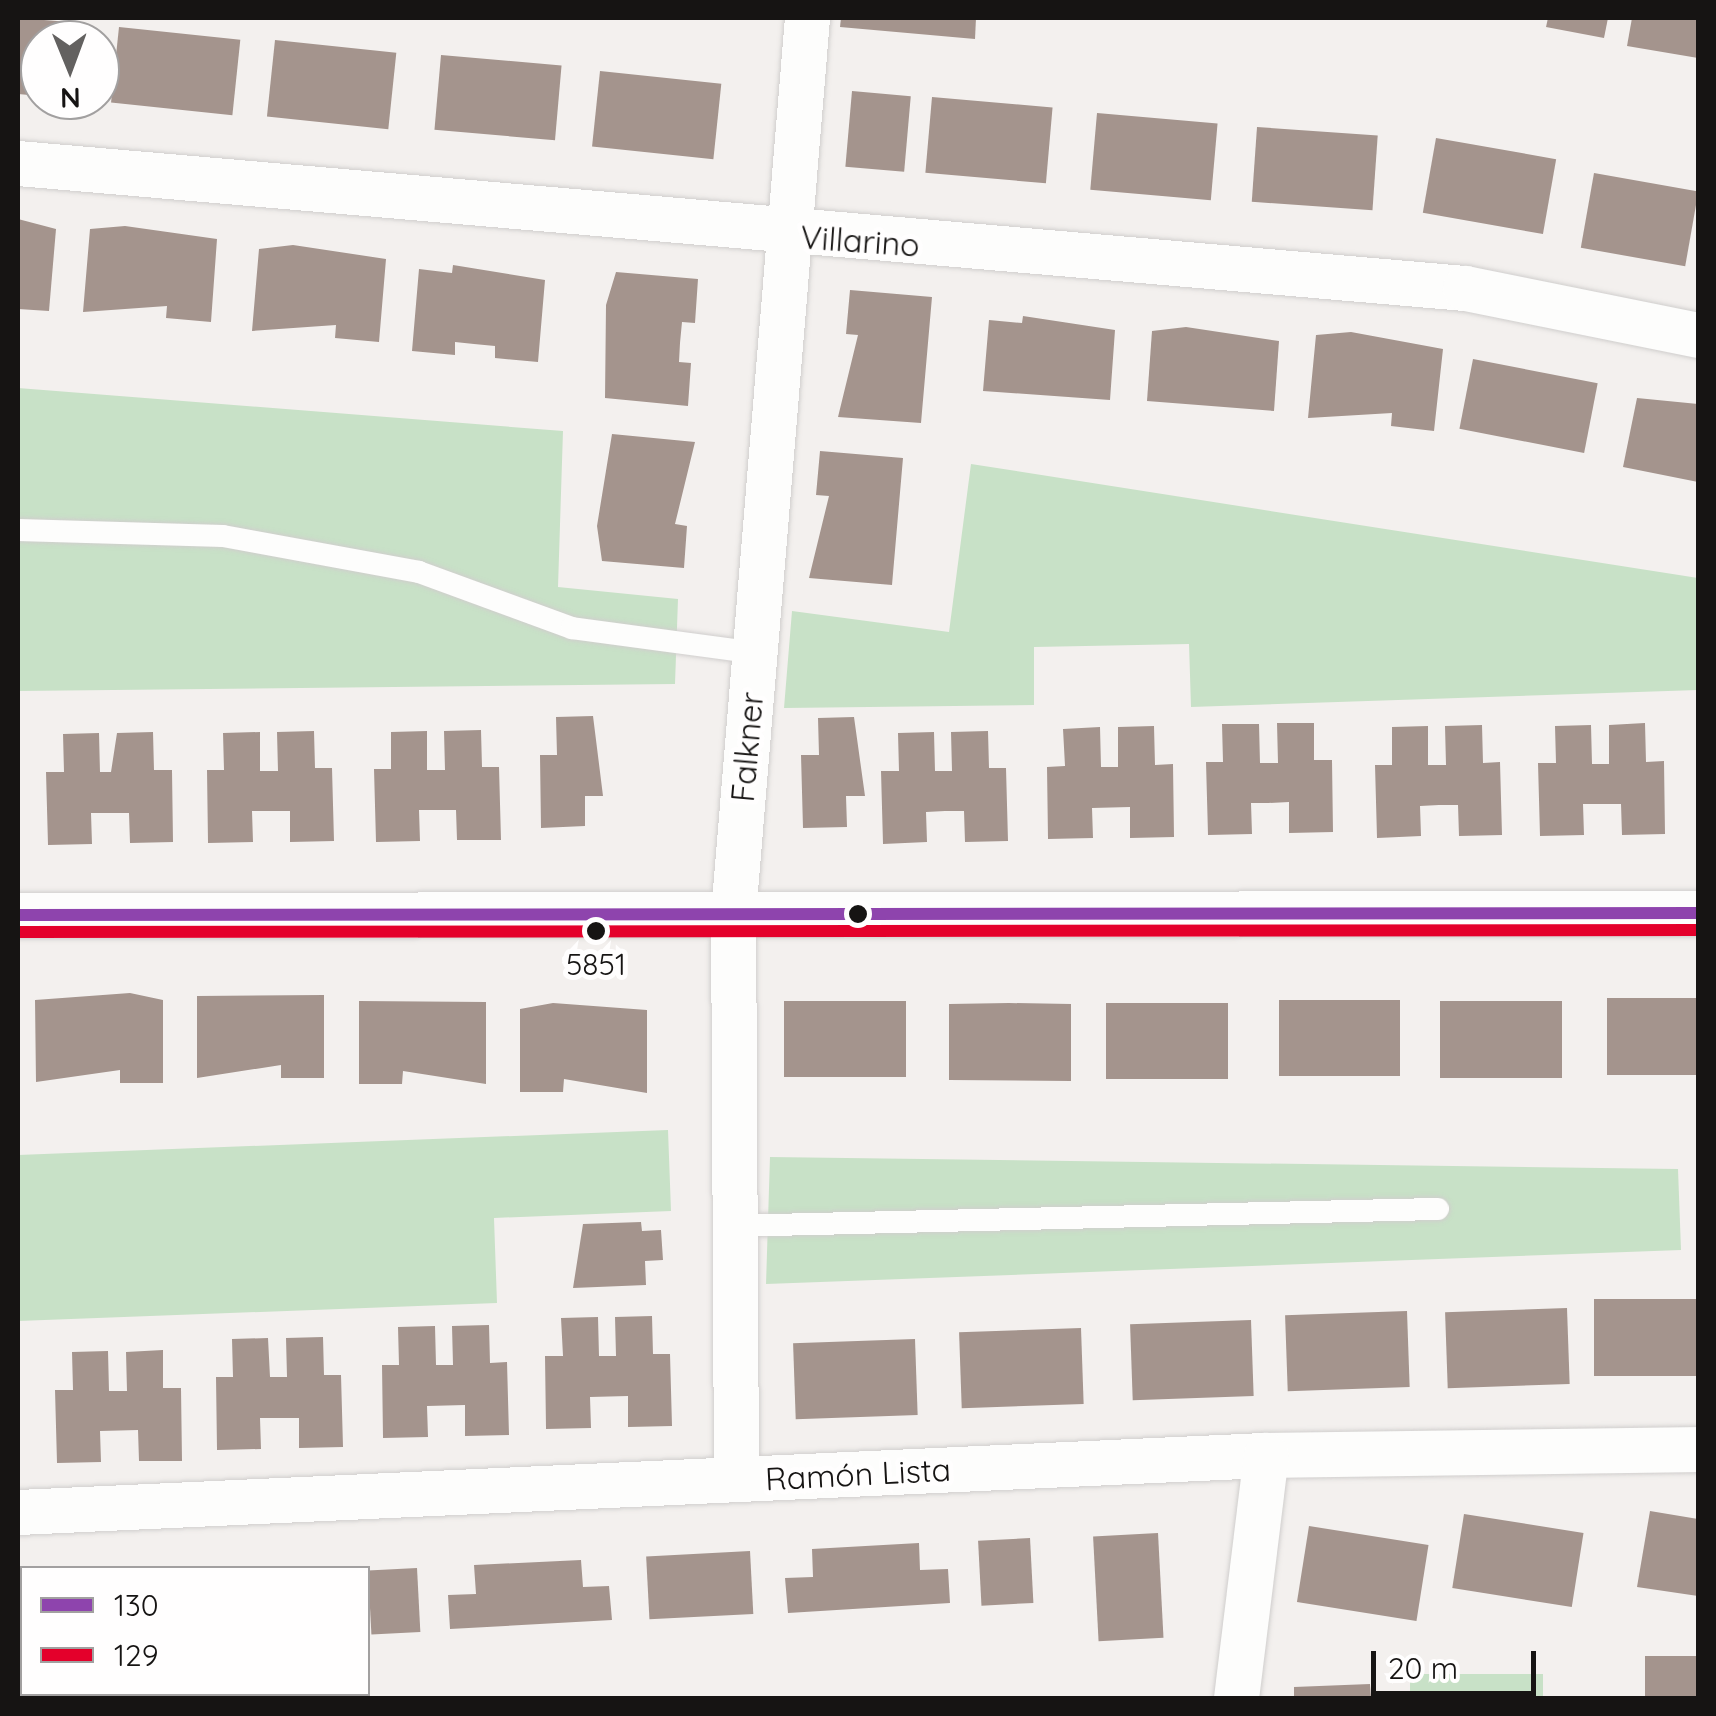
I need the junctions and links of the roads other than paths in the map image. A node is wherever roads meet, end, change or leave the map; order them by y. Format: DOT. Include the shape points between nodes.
graph roads {
  1 [pos="807,18"];
  2 [pos="18,164"];
  3 [pos="793,236"];
  4 [pos="1698,336"];
  5 [pos="18,530"];
  6 [pos="756,652"];
  7 [pos="1698,912"];
  8 [pos="732,914"];
  9 [pos="18,915"];
  10 [pos="1438,1209"];
  11 [pos="730,1226"];
  12 [pos="1698,1449"];
  13 [pos="1266,1455"];
  14 [pos="736,1479"];
  15 [pos="18,1512"];
  16 [pos="1236,1698"];
  1 -- 3 [label="street, Falkner"];
  2 -- 3 [label="street, Villarino"];
  3 -- 4 [label="street, Villarino" via="1465,288"];
  3 -- 6 [label="street, Falkner"];
  5 -- 6 [label="lane" via="223,536 420,572 572,628"];
  6 -- 8 [label="street, Falkner"];
  7 -- 8 [label="street"];
  8 -- 9 [label="street"];
  8 -- 11 [label="street, Falkner"];
  10 -- 11 [label="lane"];
  11 -- 14 [label="street, Falkner"];
  12 -- 13 [label="street, Ramón Lista"];
  13 -- 14 [label="street, Ramón Lista"];
  13 -- 16 [label="street"];
  14 -- 15 [label="street, Ramón Lista"];
}
